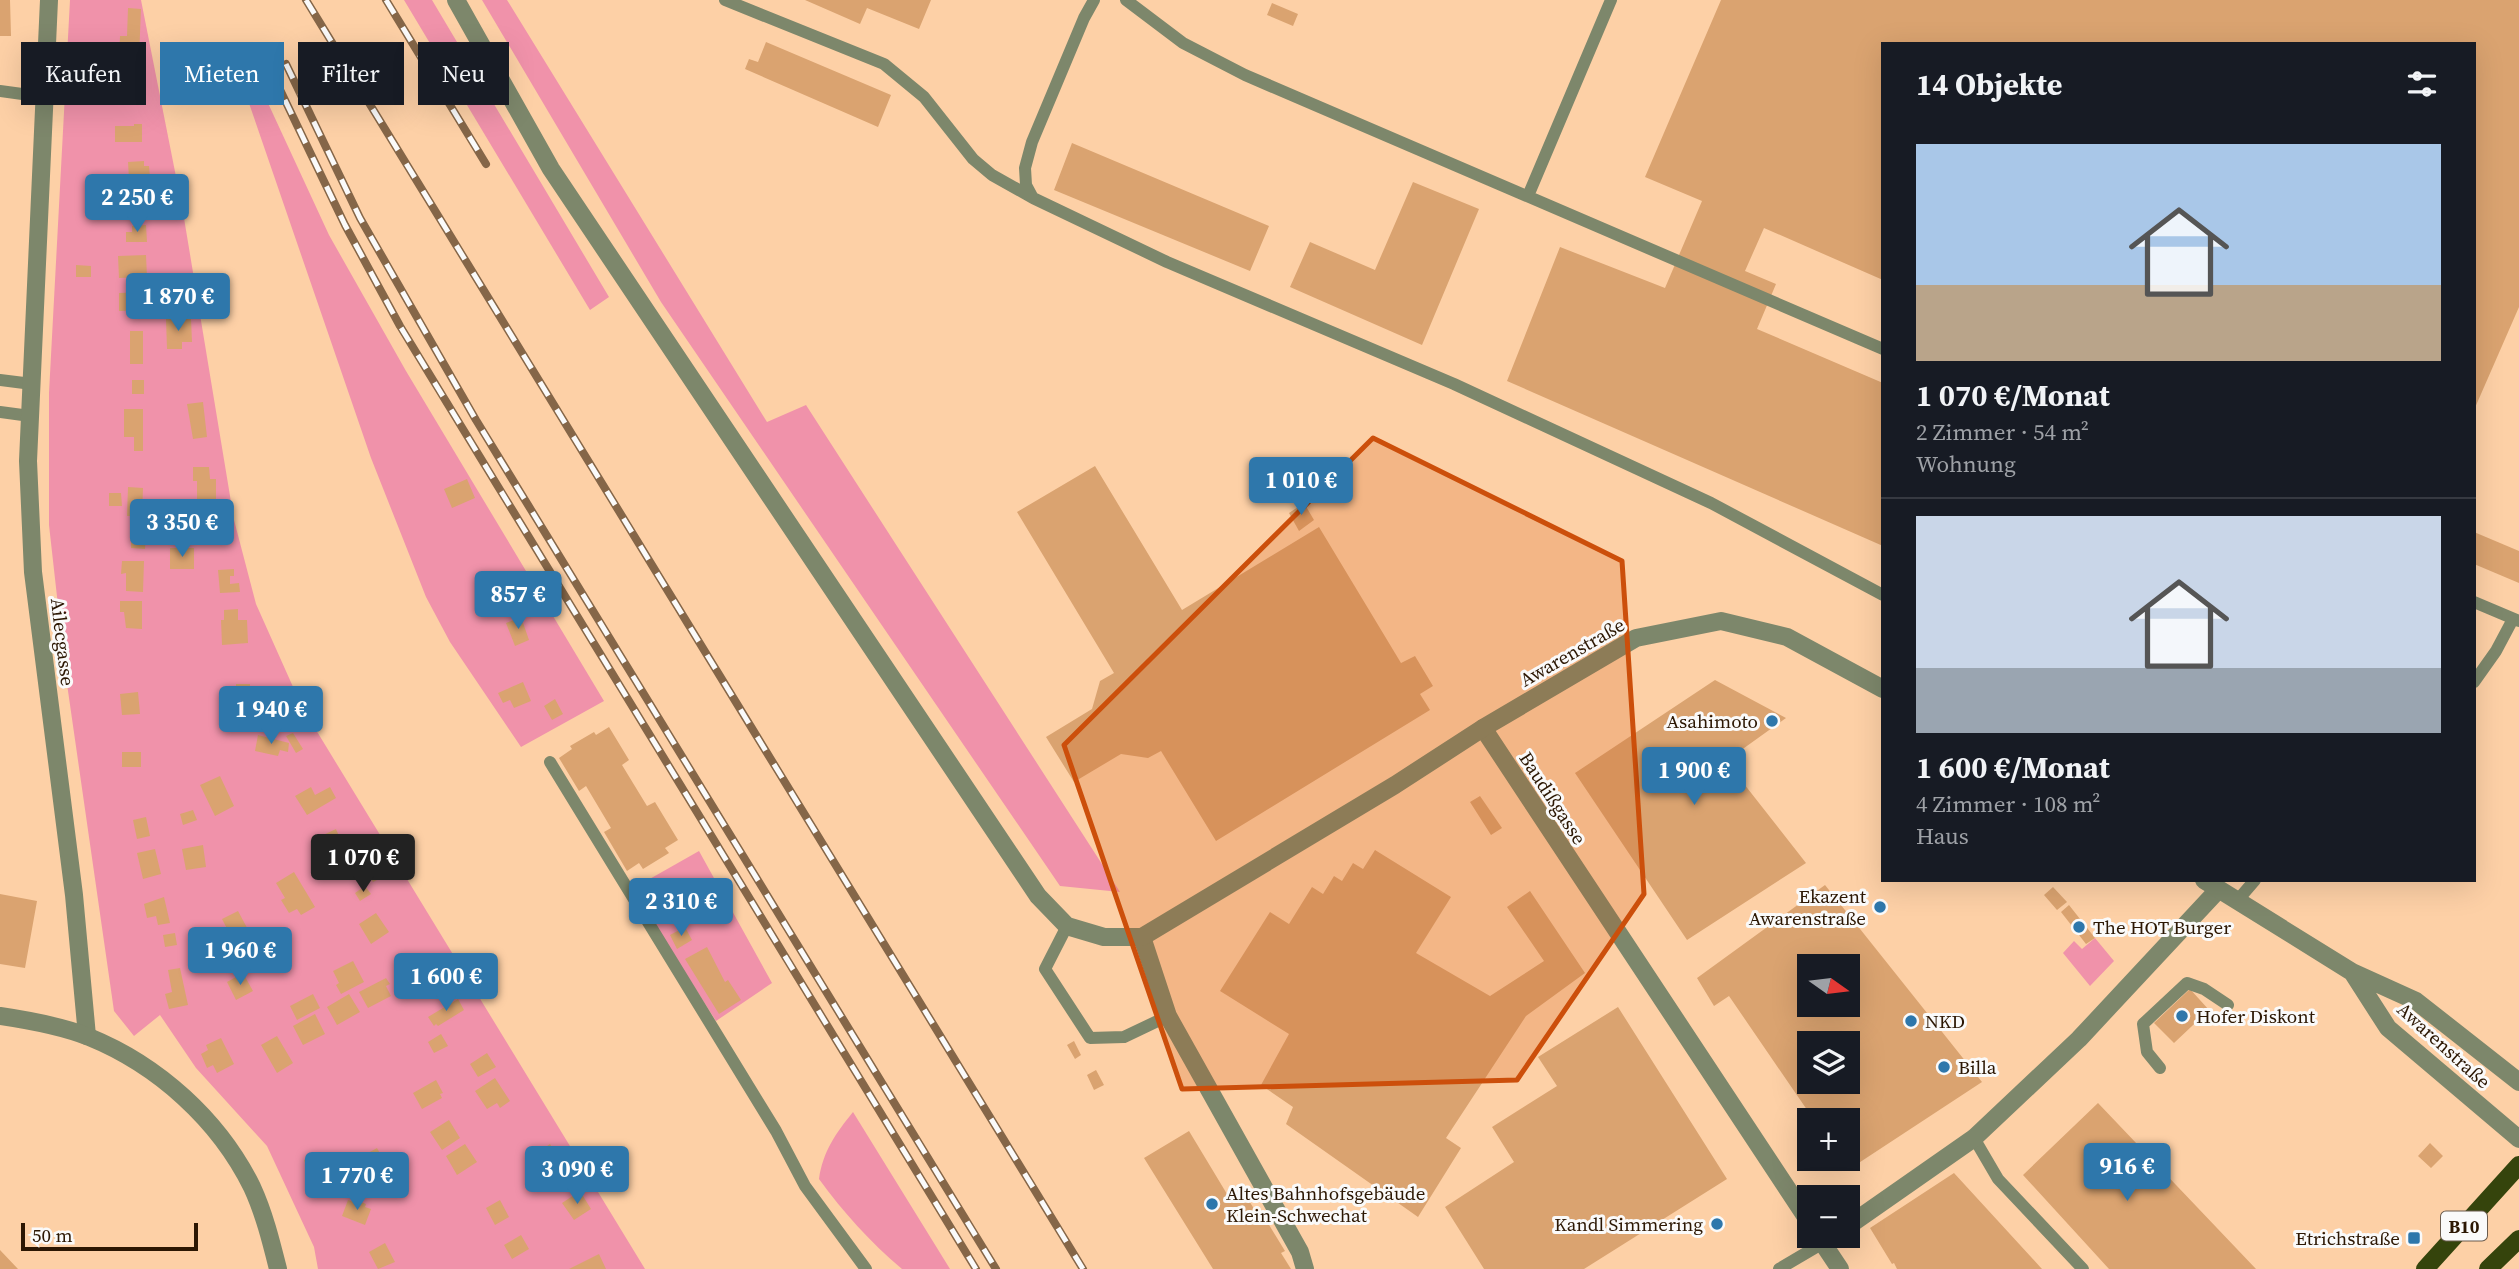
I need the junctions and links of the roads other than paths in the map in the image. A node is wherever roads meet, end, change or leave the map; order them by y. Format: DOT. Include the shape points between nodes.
graph roads {
  1 [pos="49,0"];
  2 [pos="456,0"];
  3 [pos="725,0"];
  4 [pos="1094,0"];
  5 [pos="1126,0"];
  6 [pos="1611,0"];
  7 [pos="47,42"];
  8 [pos="0,91"];
  9 [pos="21,94"];
  10 [pos="44,105"];
  11 [pos="1528,196"];
  12 [pos="1034,198"];
  13 [pos="1881,348"];
  14 [pos="0,380"];
  15 [pos="32,384"];
  16 [pos="0,412"];
  17 [pos="30,416"];
  18 [pos="1881,594"];
  19 [pos="2476,604"];
  20 [pos="2516,620"];
  21 [pos="2476,679"];
  22 [pos="1881,687"];
  23 [pos="1483,728"];
  24 [pos="550,762"];
  25 [pos="2253,882"];
  26 [pos="2211,885"];
  27 [pos="2237,901"];
  28 [pos="1067,926"];
  29 [pos="1142,937"];
  30 [pos="2352,972"];
  31 [pos="2228,1005"];
  32 [pos="0,1016"];
  33 [pos="1168,1016"];
  34 [pos="87,1036"];
  35 [pos="2160,1068"];
  36 [pos="2519,1082"];
  37 [pos="1974,1138"];
  38 [pos="2519,1139"];
  39 [pos="2519,1165"];
  40 [pos="1797,1203"];
  41 [pos="1860,1218"];
  42 [pos="2519,1239"];
  43 [pos="1810,1248"];
  44 [pos="1830,1248"];
  45 [pos="278,1269"];
  46 [pos="866,1269"];
  47 [pos="1306,1269"];
  48 [pos="1779,1269"];
  49 [pos="1840,1269"];
  50 [pos="2083,1269"];
  51 [pos="2425,1269"];
  52 [pos="2488,1269"];
  1 -- 7 [label="street, Ailecgasse"];
  2 -- 28 [label="street" via="551,169 1038,896"];
  3 -- 12 [label="lane" via="884,64 924,97 973,159"];
  4 -- 12 [label="lane" via="1032,142 1025,168 1026,185"];
  5 -- 11 [label="lane" via="1183,43 1245,75"];
  6 -- 11 [label="lane"];
  8 -- 9 [label="lane"];
  10 -- 15 [label="street, Ailecgasse"];
  11 -- 13 [label="lane"];
  12 -- 18 [label="lane" via="1167,262 1454,384 1699,497"];
  14 -- 15 [label="lane"];
  15 -- 17 [label="street, Ailecgasse"];
  16 -- 17 [label="lane"];
  17 -- 34 [label="street, Ailecgasse" via="33,572"];
  19 -- 20 [label="lane"];
  20 -- 21 [label="lane"];
  22 -- 23 [label="street, Awarenstraße" via="1787,637 1721,621 1636,638"];
  23 -- 29 [label="street"];
  23 -- 40 [label="street, Baudißgasse"];
  24 -- 46 [label="lane" via="776,1131 804,1186"];
  25 -- 27 [label="lane"];
  26 -- 27 [label="street, Awarenstraße"];
  26 -- 37 [label="street" via="2080,1039"];
  27 -- 30 [label="street, Awarenstraße"];
  28 -- 29 [label="street" via="1104,937"];
  28 -- 33 [label="lane" via="1045,969 1090,1038 1124,1037"];
  29 -- 33 [label="street"];
  30 -- 36 [label="street, Awarenstraße" via="2416,1001"];
  30 -- 38 [label="street, Awarenstraße" via="2388,1028"];
  31 -- 35 [label="lane" via="2187,984 2144,1024 2147,1052"];
  32 -- 34 [label="street"];
  33 -- 47 [label="street"];
  34 -- 45 [label="street" via="161,1079 212,1127 252,1189"];
  37 -- 41 [label="street"];
  37 -- 50 [label="lane" via="1998,1179"];
  39 -- 51 [label="main road, B10"];
  42 -- 52 [label="main road, B10"];
  43 -- 48 [label="lane"];
  44 -- 49 [label="street"];
}
